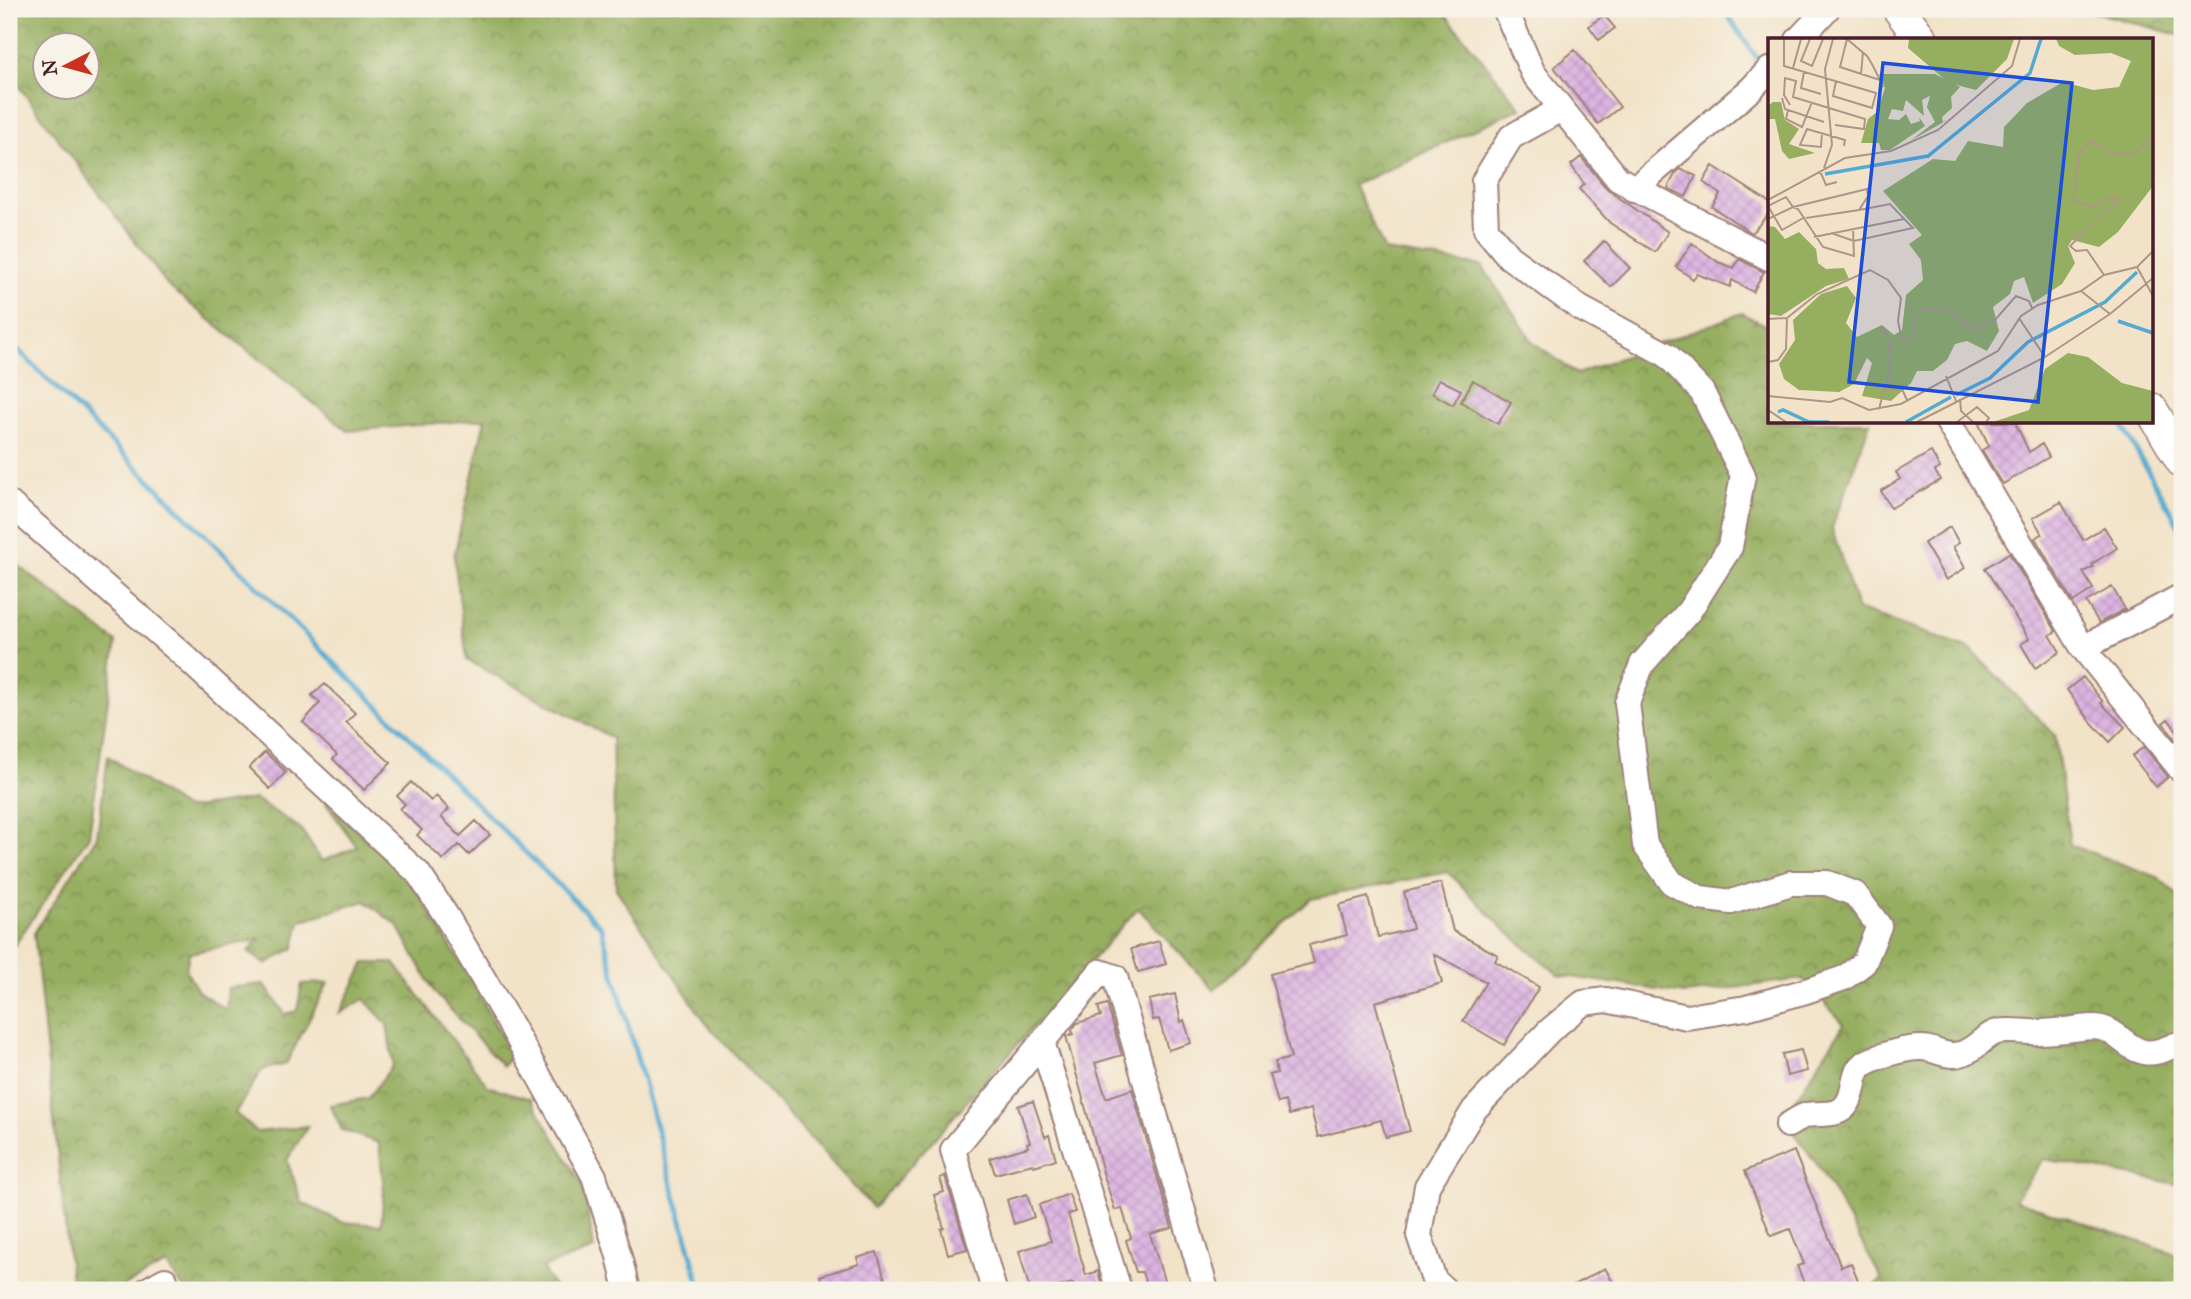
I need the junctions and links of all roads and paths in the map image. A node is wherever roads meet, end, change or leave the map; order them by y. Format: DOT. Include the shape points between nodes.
graph roads {
  1 [pos="1505,9"];
  2 [pos="1827,9"];
  3 [pos="1899,9"];
  4 [pos="1800,38"];
  5 [pos="1921,38"];
  6 [pos="1768,71"];
  7 [pos="1562,109"];
  8 [pos="1634,189"];
  9 [pos="1768,257"];
  10 [pos="2152,411"];
  11 [pos="1949,424"];
  12 [pos="2182,461"];
  13 [pos="9,503"];
  14 [pos="2182,596"];
  15 [pos="2083,648"];
  16 [pos="2182,771"];
  17 [pos="1042,1042"];
  18 [pos="2182,1043"];
  19 [pos="1788,1125"];
  20 [pos="627,1290"];
  21 [pos="994,1290"];
  22 [pos="1119,1290"];
  23 [pos="1206,1290"];
  24 [pos="1445,1290"];
  1 -- 7 [label="street" via="1533,73"];
  2 -- 4 [label="street"];
  3 -- 5 [label="main road"];
  6 -- 8 [label="street"];
  7 -- 8 [label="street" via="1618,180"];
  7 -- 24 [label="street" via="1511,137 1485,181 1486,229 1508,257 1580,308 1667,355 1702,392 1743,475 1730,547 1689,611 1642,664 1627,703 1645,845 1672,883 1700,898 1731,902 1791,883 1827,883 1854,894 1879,926 1864,963 1844,978 1806,991 1745,1008 1687,1017 1606,1000 1583,1003 1549,1031 1474,1110 1427,1186 1419,1234 1434,1279"];
  8 -- 9 [label="street"];
  10 -- 12 [label="main road"];
  11 -- 15 [label="street"];
  13 -- 20 [label="street" via="181,653 418,873 510,1024 594,1176"];
  14 -- 15 [label="street"];
  15 -- 16 [label="street"];
  17 -- 21 [label="street" via="953,1150"];
  17 -- 22 [label="street"];
  17 -- 23 [label="street" via="1100,972 1115,977"];
  18 -- 19 [label="street" via="2160,1052 2143,1052 2114,1032 2093,1027 2002,1031 1961,1054 1943,1055 1927,1048 1893,1053 1863,1063 1854,1076 1853,1093 1841,1110 1807,1115"];
}
